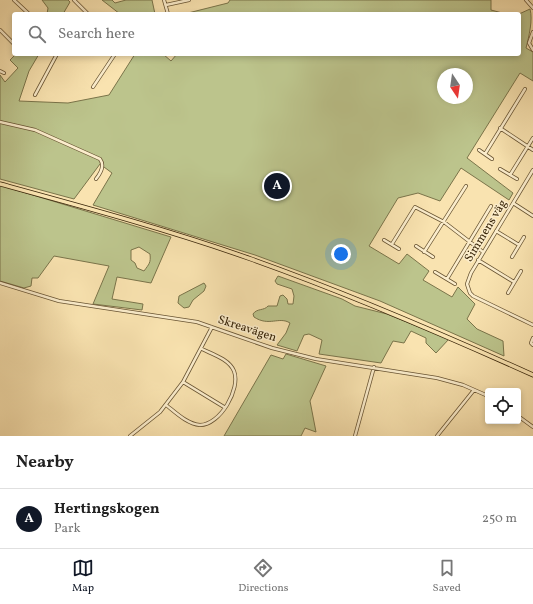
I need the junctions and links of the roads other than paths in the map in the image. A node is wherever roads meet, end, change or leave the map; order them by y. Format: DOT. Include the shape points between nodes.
graph roads {
  1 [pos="14,0"];
  2 [pos="74,0"];
  3 [pos="164,0"];
  4 [pos="189,0"];
  5 [pos="526,0"];
  6 [pos="166,5"];
  7 [pos="533,8"];
  8 [pos="84,10"];
  9 [pos="27,12"];
  10 [pos="168,12"];
  11 [pos="0,30"];
  12 [pos="533,32"];
  13 [pos="12,42"];
  14 [pos="533,50"];
  15 [pos="56,56"];
  16 [pos="113,56"];
  17 [pos="0,71"];
  18 [pos="4,73"];
  19 [pos="93,87"];
  20 [pos="524,89"];
  21 [pos="34,95"];
  22 [pos="0,122"];
  23 [pos="500,128"];
  24 [pos="533,138"];
  25 [pos="528,146"];
  26 [pos="478,150"];
  27 [pos="533,150"];
  28 [pos="485,154"];
  29 [pos="492,159"];
  30 [pos="500,169"];
  31 [pos="533,170"];
  32 [pos="510,175"];
  33 [pos="530,175"];
  34 [pos="533,178"];
  35 [pos="96,179"];
  36 [pos="517,179"];
  37 [pos="0,184"];
  38 [pos="466,186"];
  39 [pos="513,203"];
  40 [pos="491,206"];
  41 [pos="533,216"];
  42 [pos="444,222"];
  43 [pos="496,231"];
  44 [pos="524,237"];
  45 [pos="384,240"];
  46 [pos="470,243"];
  47 [pos="392,244"];
  48 [pos="519,245"];
  49 [pos="416,246"];
  50 [pos="399,249"];
  51 [pos="424,252"];
  52 [pos="483,252"];
  53 [pos="512,256"];
  54 [pos="433,257"];
  55 [pos="478,260"];
  56 [pos="521,271"];
  57 [pos="435,272"];
  58 [pos="447,279"];
  59 [pos="514,282"];
  60 [pos="0,283"];
  61 [pos="455,284"];
  62 [pos="508,293"];
  63 [pos="533,326"];
  64 [pos="212,327"];
  65 [pos="533,338"];
  66 [pos="533,345"];
  67 [pos="202,348"];
  68 [pos="374,367"];
  69 [pos="533,375"];
  70 [pos="183,382"];
  71 [pos="474,390"];
  72 [pos="485,395"];
  73 [pos="166,405"];
  74 [pos="224,407"];
  75 [pos="521,418"];
  76 [pos="533,427"];
  77 [pos="130,436"];
  78 [pos="355,436"];
  79 [pos="437,436"];
  1 -- 9 [label="street"];
  2 -- 8 [label="street"];
  3 -- 6 [label="street"];
  4 -- 6 [label="street"];
  5 -- 7 [label="street"];
  6 -- 10 [label="street"];
  11 -- 13 [label="street"];
  12 -- 14 [label="street" via="530,40"];
  15 -- 21 [label="street"];
  16 -- 19 [label="street"];
  17 -- 18 [label="street"];
  20 -- 23 [label="street"];
  22 -- 35 [label="street" via="35,130 100,159 101,174"];
  23 -- 25 [label="street"];
  23 -- 28 [label="street"];
  24 -- 25 [label="street"];
  25 -- 27 [label="street"];
  25 -- 32 [label="street"];
  26 -- 28 [label="street"];
  28 -- 29 [label="street"];
  30 -- 32 [label="street"];
  31 -- 33 [label="street, Simmens väg"];
  32 -- 36 [label="street"];
  33 -- 34 [label="street"];
  33 -- 39 [label="street, Simmens väg"];
  37 -- 69 [label="main road" via="78,205 251,259 370,304"];
  38 -- 42 [label="street"];
  39 -- 41 [label="street"];
  39 -- 43 [label="street, Simmens väg"];
  40 -- 46 [label="street"];
  42 -- 46 [label="street"];
  42 -- 47 [label="street" via="415,208"];
  42 -- 51 [label="street"];
  43 -- 48 [label="street"];
  43 -- 52 [label="street, Simmens väg"];
  44 -- 48 [label="street"];
  45 -- 47 [label="street"];
  46 -- 52 [label="street"];
  46 -- 58 [label="street"];
  47 -- 50 [label="street"];
  48 -- 53 [label="street"];
  49 -- 51 [label="street"];
  51 -- 54 [label="street"];
  52 -- 55 [label="street, Simmens väg"];
  55 -- 59 [label="street"];
  55 -- 63 [label="street, Simmens väg" via="468,278 470,293"];
  56 -- 59 [label="street"];
  57 -- 58 [label="street"];
  58 -- 61 [label="street"];
  59 -- 62 [label="street"];
  60 -- 64 [label="street, Skreavägen" via="59,301 172,317"];
  64 -- 67 [label="street"];
  64 -- 68 [label="street, Skreavägen" via="295,354"];
  65 -- 66 [label="street"];
  67 -- 70 [label="street"];
  67 -- 74 [label="street" via="228,362 234,370 234,391"];
  68 -- 71 [label="street, Skreavägen" via="437,378"];
  68 -- 78 [label="street"];
  70 -- 73 [label="street"];
  70 -- 74 [label="street"];
  71 -- 72 [label="street, Skreavägen"];
  71 -- 79 [label="street"];
  73 -- 74 [label="street" via="189,422 200,424 211,422"];
  73 -- 77 [label="street"];
  75 -- 76 [label="street"];
}
